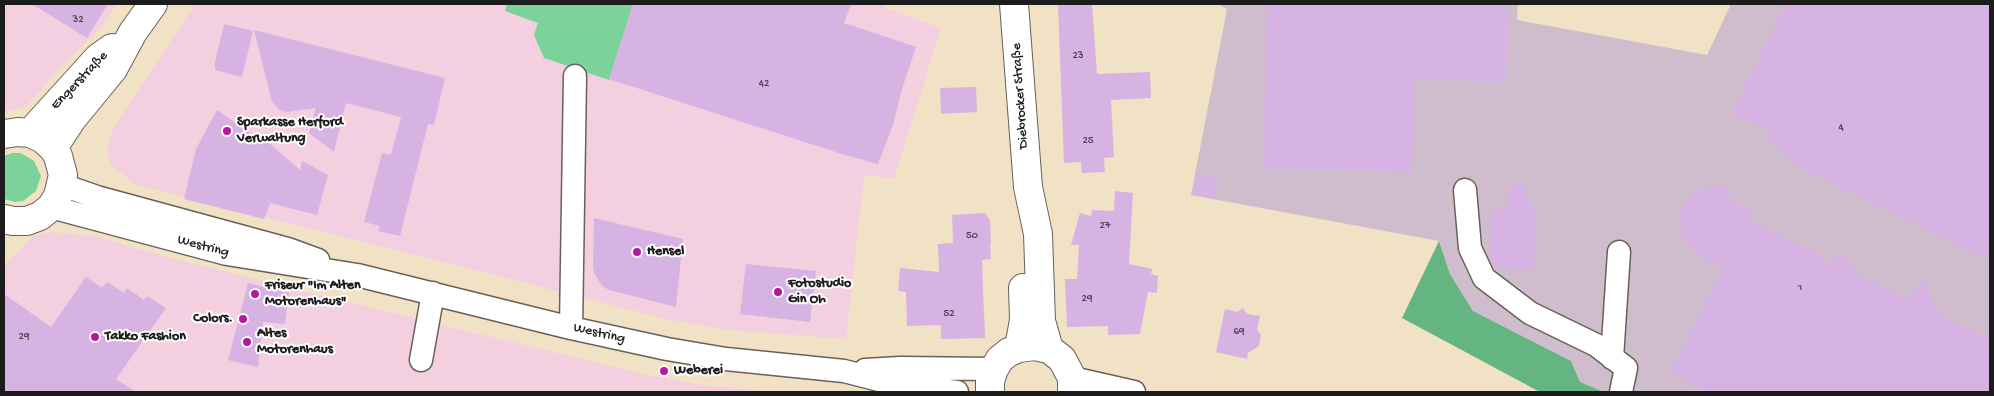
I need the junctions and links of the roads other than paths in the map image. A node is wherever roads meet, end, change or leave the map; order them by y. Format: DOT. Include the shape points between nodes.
graph roads {
  1 [pos="153,4"];
  2 [pos="1014,4"];
  3 [pos="106,64"];
  4 [pos="575,76"];
  5 [pos="17,134"];
  6 [pos="53,148"];
  7 [pos="1028,187"];
  8 [pos="1465,190"];
  9 [pos="57,196"];
  10 [pos="4,219"];
  11 [pos="1619,252"];
  12 [pos="433,293"];
  13 [pos="571,328"];
  14 [pos="1019,348"];
  15 [pos="1048,349"];
  16 [pos="421,360"];
  17 [pos="1619,363"];
  18 [pos="844,371"];
  19 [pos="992,380"];
  20 [pos="1072,385"];
  21 [pos="957,392"];
  22 [pos="1134,392"];
  23 [pos="1621,392"];
  1 -- 3 [label="main road, Engerstraße"];
  2 -- 7 [label="main road, Diebrocker Straße"];
  3 -- 5 [label="main road, Engerstraße"];
  3 -- 6 [label="main road, Engerstraße"];
  4 -- 13 [label="street"];
  5 -- 6 [label="main road" via="43,139"];
  6 -- 9 [label="main road" via="62,165"];
  7 -- 14 [label="main road, Diebrocker Straße" via="1022,234 1024,320"];
  7 -- 15 [label="main road, Diebrocker Straße" via="1038,234 1041,321"];
  8 -- 17 [label="street" via="1470,248 1484,278 1530,313 1596,345"];
  9 -- 10 [label="main road" via="40,216 27,221"];
  9 -- 12 [label="street, Westring" via="227,254 357,274"];
  11 -- 17 [label="street"];
  12 -- 13 [label="street, Westring"];
  12 -- 16 [label="street"];
  13 -- 18 [label="street, Westring" via="726,359"];
  14 -- 15 [label="main road" via="1034,346"];
  14 -- 19 [label="main road" via="1000,359"];
  15 -- 20 [label="main road" via="1062,359"];
  17 -- 23 [label="street"];
  18 -- 19 [label="street, Westring" via="900,368"];
  18 -- 21 [label="street, Westring" via="891,383"];
  20 -- 22 [label="street"];
}
